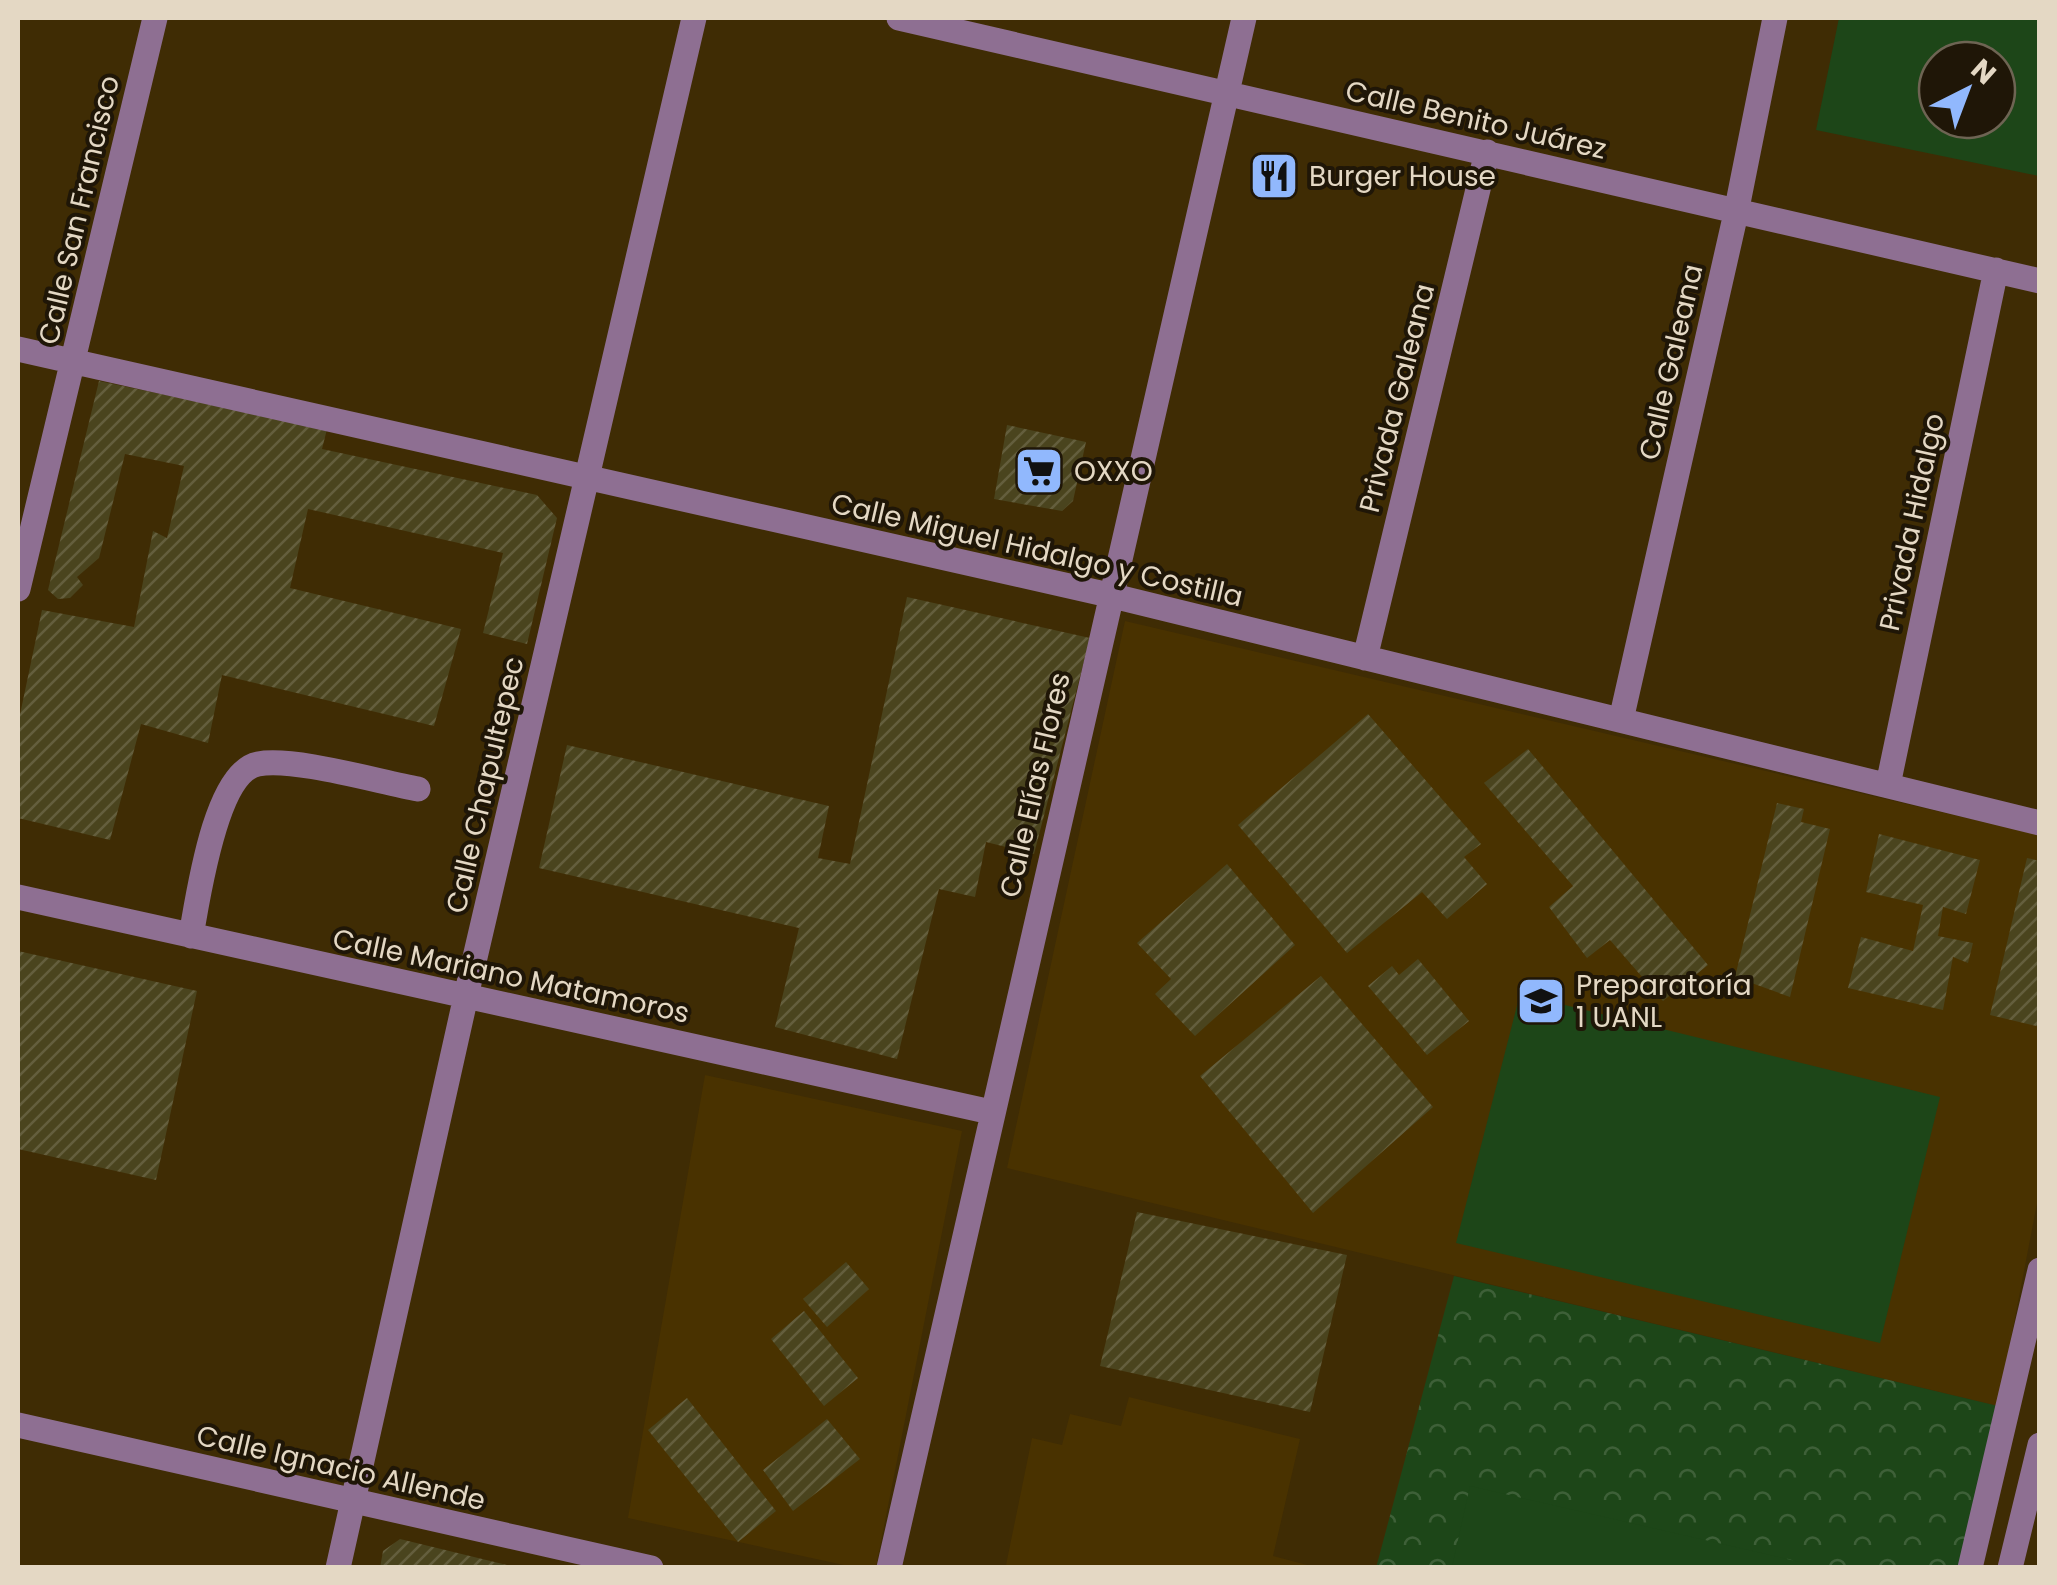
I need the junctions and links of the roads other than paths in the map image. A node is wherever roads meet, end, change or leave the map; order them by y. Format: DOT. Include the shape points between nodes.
graph roads {
  1 [pos="155,18"];
  2 [pos="694,18"];
  3 [pos="900,18"];
  4 [pos="1244,18"];
  5 [pos="1775,18"];
  6 [pos="1226,92"];
  7 [pos="1487,152"];
  8 [pos="1736,213"];
  9 [pos="1996,270"];
  10 [pos="2040,280"];
  11 [pos="18,349"];
  12 [pos="75,362"];
  13 [pos="590,478"];
  14 [pos="18,590"];
  15 [pos="1109,595"];
  16 [pos="1365,658"];
  17 [pos="1621,720"];
  18 [pos="1888,785"];
  19 [pos="418,789"];
  20 [pos="2040,824"];
  21 [pos="18,897"];
  22 [pos="191,936"];
  23 [pos="466,996"];
  24 [pos="991,1112"];
  25 [pos="2040,1270"];
  26 [pos="18,1425"];
  27 [pos="2040,1445"];
  28 [pos="354,1502"];
  29 [pos="338,1568"];
  30 [pos="651,1568"];
  31 [pos="889,1568"];
  32 [pos="1970,1568"];
  33 [pos="2010,1568"];
  1 -- 12 [label="street, Calle San Francisco"];
  2 -- 13 [label="street, Calle Chapultepec"];
  3 -- 6 [label="street, Calle Benito Juárez"];
  4 -- 6 [label="street, Calle Elías Flores"];
  5 -- 8 [label="street, Calle Galeana"];
  6 -- 7 [label="street, Calle Benito Juárez"];
  6 -- 15 [label="street, Calle Elías Flores"];
  7 -- 8 [label="street, Calle Benito Juárez"];
  7 -- 16 [label="street, Privada Galeana"];
  8 -- 9 [label="street, Calle Benito Juárez"];
  8 -- 17 [label="street, Calle Galeana"];
  9 -- 10 [label="street, Calle Benito Juárez"];
  9 -- 18 [label="street, Privada Hidalgo"];
  11 -- 12 [label="street, Calle Miguel Hidalgo y Costilla"];
  12 -- 13 [label="street, Calle Miguel Hidalgo y Costilla"];
  12 -- 14 [label="street, Calle San Francisco"];
  13 -- 15 [label="street, Calle Miguel Hidalgo y Costilla"];
  13 -- 23 [label="street, Calle Chapultepec"];
  15 -- 16 [label="street, Calle Miguel Hidalgo y Costilla"];
  15 -- 24 [label="street, Calle Elías Flores"];
  16 -- 17 [label="street, Calle Miguel Hidalgo y Costilla"];
  17 -- 18 [label="street, Calle Miguel Hidalgo y Costilla"];
  18 -- 20 [label="street, Calle Miguel Hidalgo y Costilla"];
  19 -- 22 [label="street" via="256,764 235,778 220,810"];
  21 -- 22 [label="street, Calle Mariano Matamoros"];
  22 -- 23 [label="street, Calle Mariano Matamoros"];
  23 -- 24 [label="street, Calle Mariano Matamoros"];
  23 -- 28 [label="street, Calle Chapultepec"];
  24 -- 31 [label="street, Calle Elías Flores"];
  25 -- 32 [label="street"];
  26 -- 28 [label="street, Calle Ignacio Allende"];
  27 -- 33 [label="street"];
  28 -- 29 [label="street, Calle Chapultepec"];
  28 -- 30 [label="street, Calle Ignacio Allende"];
}
